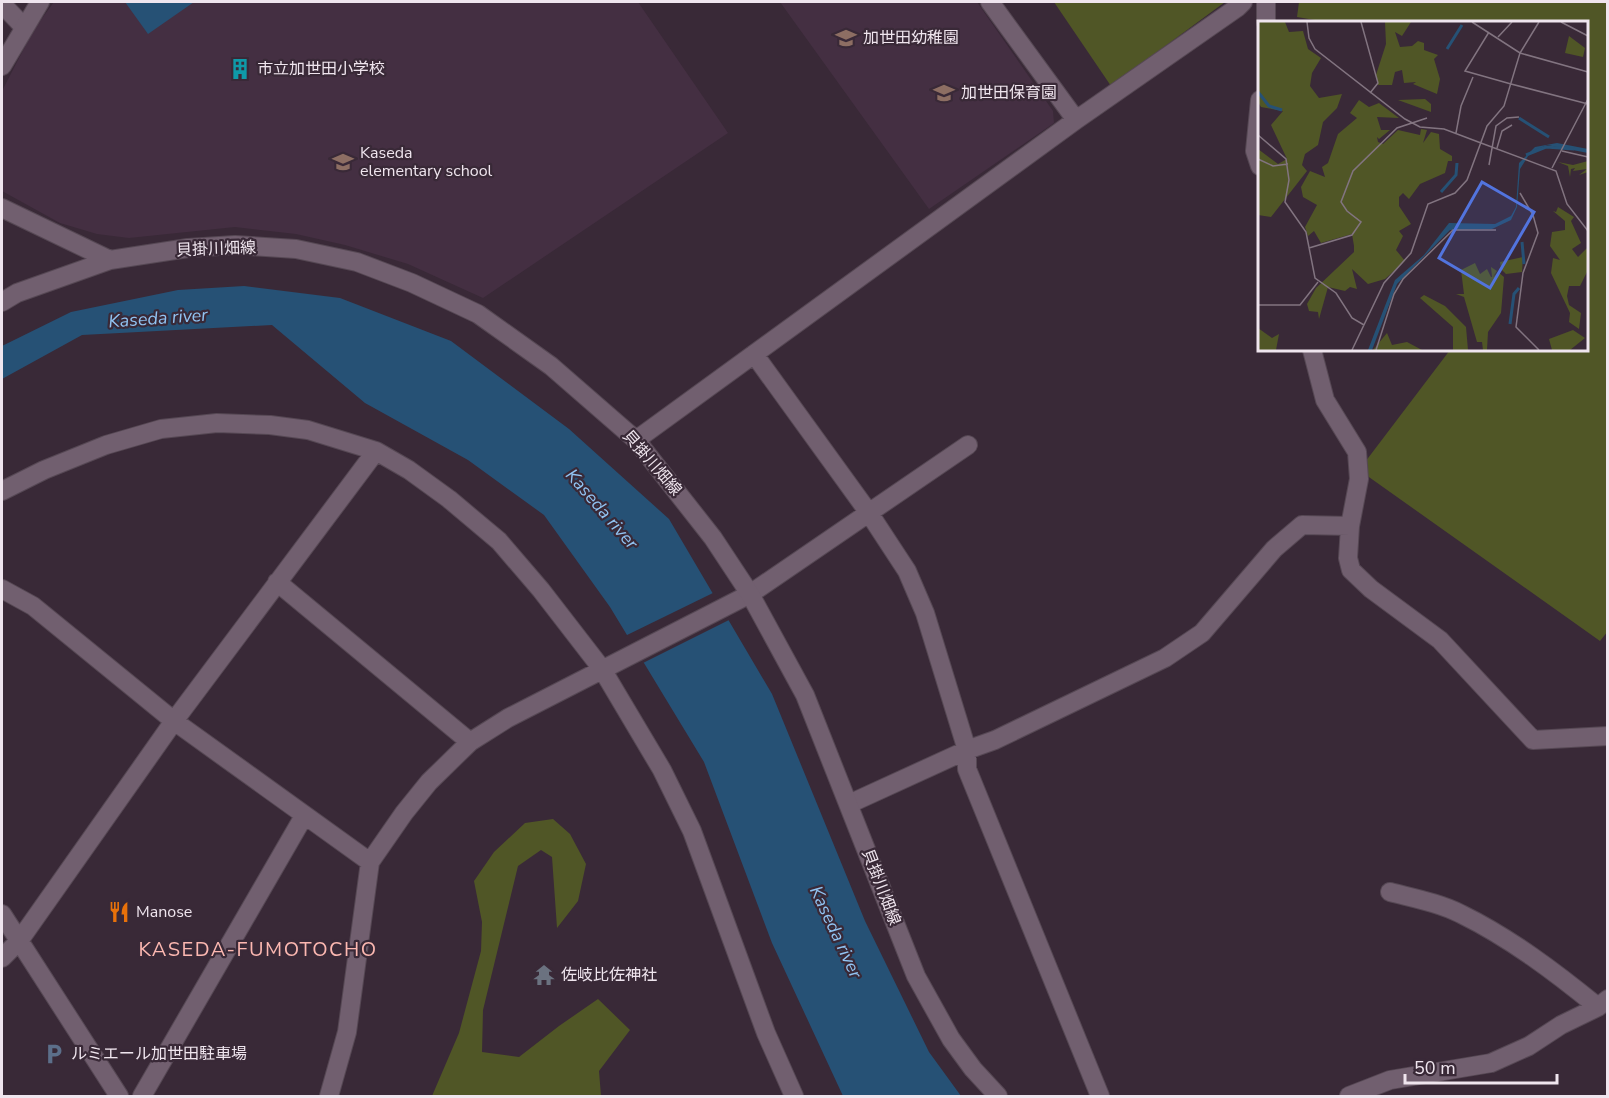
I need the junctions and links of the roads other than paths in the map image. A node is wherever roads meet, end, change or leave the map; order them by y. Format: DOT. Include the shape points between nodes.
graph roads {
  1 [pos="40,2"];
  2 [pos="990,2"];
  3 [pos="1243,2"];
  4 [pos="1266,2"];
  5 [pos="2,4"];
  6 [pos="1266,21"];
  7 [pos="24,27"];
  8 [pos="2,66"];
  9 [pos="1076,120"];
  10 [pos="1258,121"];
  11 [pos="1258,160"];
  12 [pos="2,208"];
  13 [pos="110,260"];
  14 [pos="2,302"];
  15 [pos="1312,351"];
  16 [pos="754,354"];
  17 [pos="636,440"];
  18 [pos="968,445"];
  19 [pos="376,451"];
  20 [pos="2,491"];
  21 [pos="869,513"];
  22 [pos="1350,526"];
  23 [pos="277,582"];
  24 [pos="2,590"];
  25 [pos="745,597"];
  26 [pos="608,666"];
  27 [pos="174,721"];
  28 [pos="1608,736"];
  29 [pos="470,742"];
  30 [pos="967,750"];
  31 [pos="849,804"];
  32 [pos="304,816"];
  33 [pos="370,862"];
  34 [pos="1390,891"];
  35 [pos="2,914"];
  36 [pos="19,941"];
  37 [pos="2,958"];
  38 [pos="1603,1003"];
  39 [pos="118,1096"];
  40 [pos="142,1096"];
  41 [pos="329,1096"];
  42 [pos="794,1096"];
  43 [pos="998,1096"];
  44 [pos="1100,1096"];
  45 [pos="1349,1096"];
  1 -- 7 [label="street"];
  2 -- 9 [label="street"];
  3 -- 9 [label="street"];
  4 -- 6 [label="street"];
  5 -- 7 [label="street"];
  7 -- 8 [label="street"];
  9 -- 16 [label="street"];
  10 -- 11 [label="street"];
  12 -- 13 [label="street"];
  13 -- 14 [label="street, 貝掛川畑線"];
  13 -- 17 [label="street, 貝掛川畑線" via="235,245 296,249 357,262 478,314 551,366"];
  15 -- 22 [label="street" via="1325,400 1357,452 1359,479"];
  16 -- 17 [label="street"];
  16 -- 21 [label="street"];
  17 -- 25 [label="street, 貝掛川畑線" via="713,538"];
  18 -- 21 [label="street"];
  19 -- 20 [label="street" via="270,425 188,425 106,445"];
  19 -- 23 [label="street"];
  19 -- 26 [label="street" via="449,499 499,541"];
  21 -- 25 [label="street"];
  21 -- 30 [label="street" via="907,570 925,613"];
  22 -- 28 [label="street" via="1351,570 1440,640 1533,740"];
  22 -- 30 [label="street" via="1302,525 1274,549 1202,633 1165,658"];
  23 -- 27 [label="street"];
  23 -- 29 [label="street"];
  24 -- 27 [label="street" via="33,606"];
  25 -- 26 [label="street"];
  25 -- 31 [label="street, 貝掛川畑線" via="805,695"];
  26 -- 29 [label="street"];
  26 -- 42 [label="street" via="692,831 766,1033"];
  27 -- 32 [label="street"];
  27 -- 36 [label="street"];
  29 -- 33 [label="street" via="429,782"];
  30 -- 31 [label="street"];
  30 -- 44 [label="street" via="967,769"];
  31 -- 43 [label="street, 貝掛川畑線" via="916,976 951,1039"];
  32 -- 33 [label="street"];
  32 -- 40 [label="street"];
  33 -- 41 [label="street" via="347,1032"];
  34 -- 38 [label="street" via="1459,913"];
  35 -- 36 [label="street"];
  36 -- 37 [label="street"];
  36 -- 39 [label="street"];
  38 -- 45 [label="street" via="1491,1063 1390,1080"];
}
